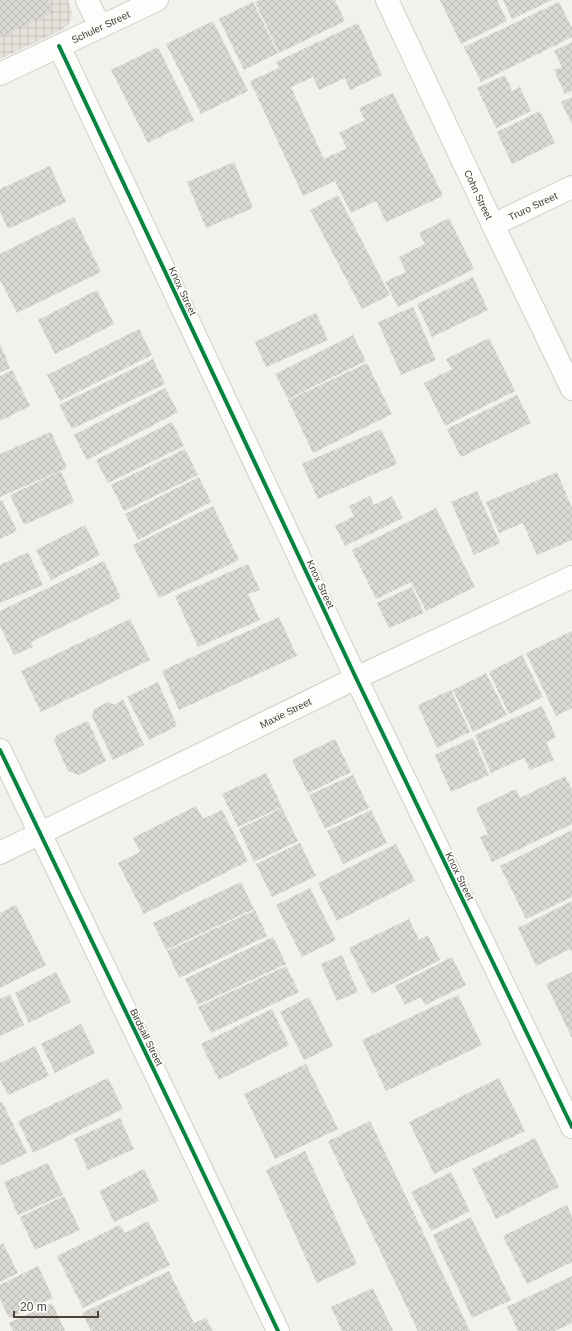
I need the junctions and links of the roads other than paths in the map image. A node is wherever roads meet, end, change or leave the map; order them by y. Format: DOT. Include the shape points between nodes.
graph roads {
  1 [pos="87,0"];
  2 [pos="157,0"];
  3 [pos="387,0"];
  4 [pos="100,27"];
  5 [pos="59,46"];
  6 [pos="0,74"];
  7 [pos="572,187"];
  8 [pos="493,225"];
  9 [pos="572,389"];
  10 [pos="572,577"];
  11 [pos="356,678"];
  12 [pos="0,750"];
  13 [pos="40,834"];
  14 [pos="0,853"];
  15 [pos="572,1127"];
  16 [pos="278,1331"];
  1 -- 4 [label="street"];
  2 -- 4 [label="street, Schuler Street"];
  3 -- 8 [label="street, Cohn Street"];
  4 -- 5 [label="street, Schuler Street"];
  5 -- 6 [label="street, Schuler Street"];
  5 -- 11 [label="street, Knox Street"];
  7 -- 8 [label="street, Truro Street"];
  8 -- 9 [label="street, Cohn Street"];
  10 -- 11 [label="street, Maxie Street"];
  11 -- 13 [label="street, Maxie Street"];
  11 -- 15 [label="street, Knox Street"];
  12 -- 13 [label="street, Birdsall Street"];
  13 -- 14 [label="street, Maxie Street"];
  13 -- 16 [label="street, Birdsall Street"];
}
